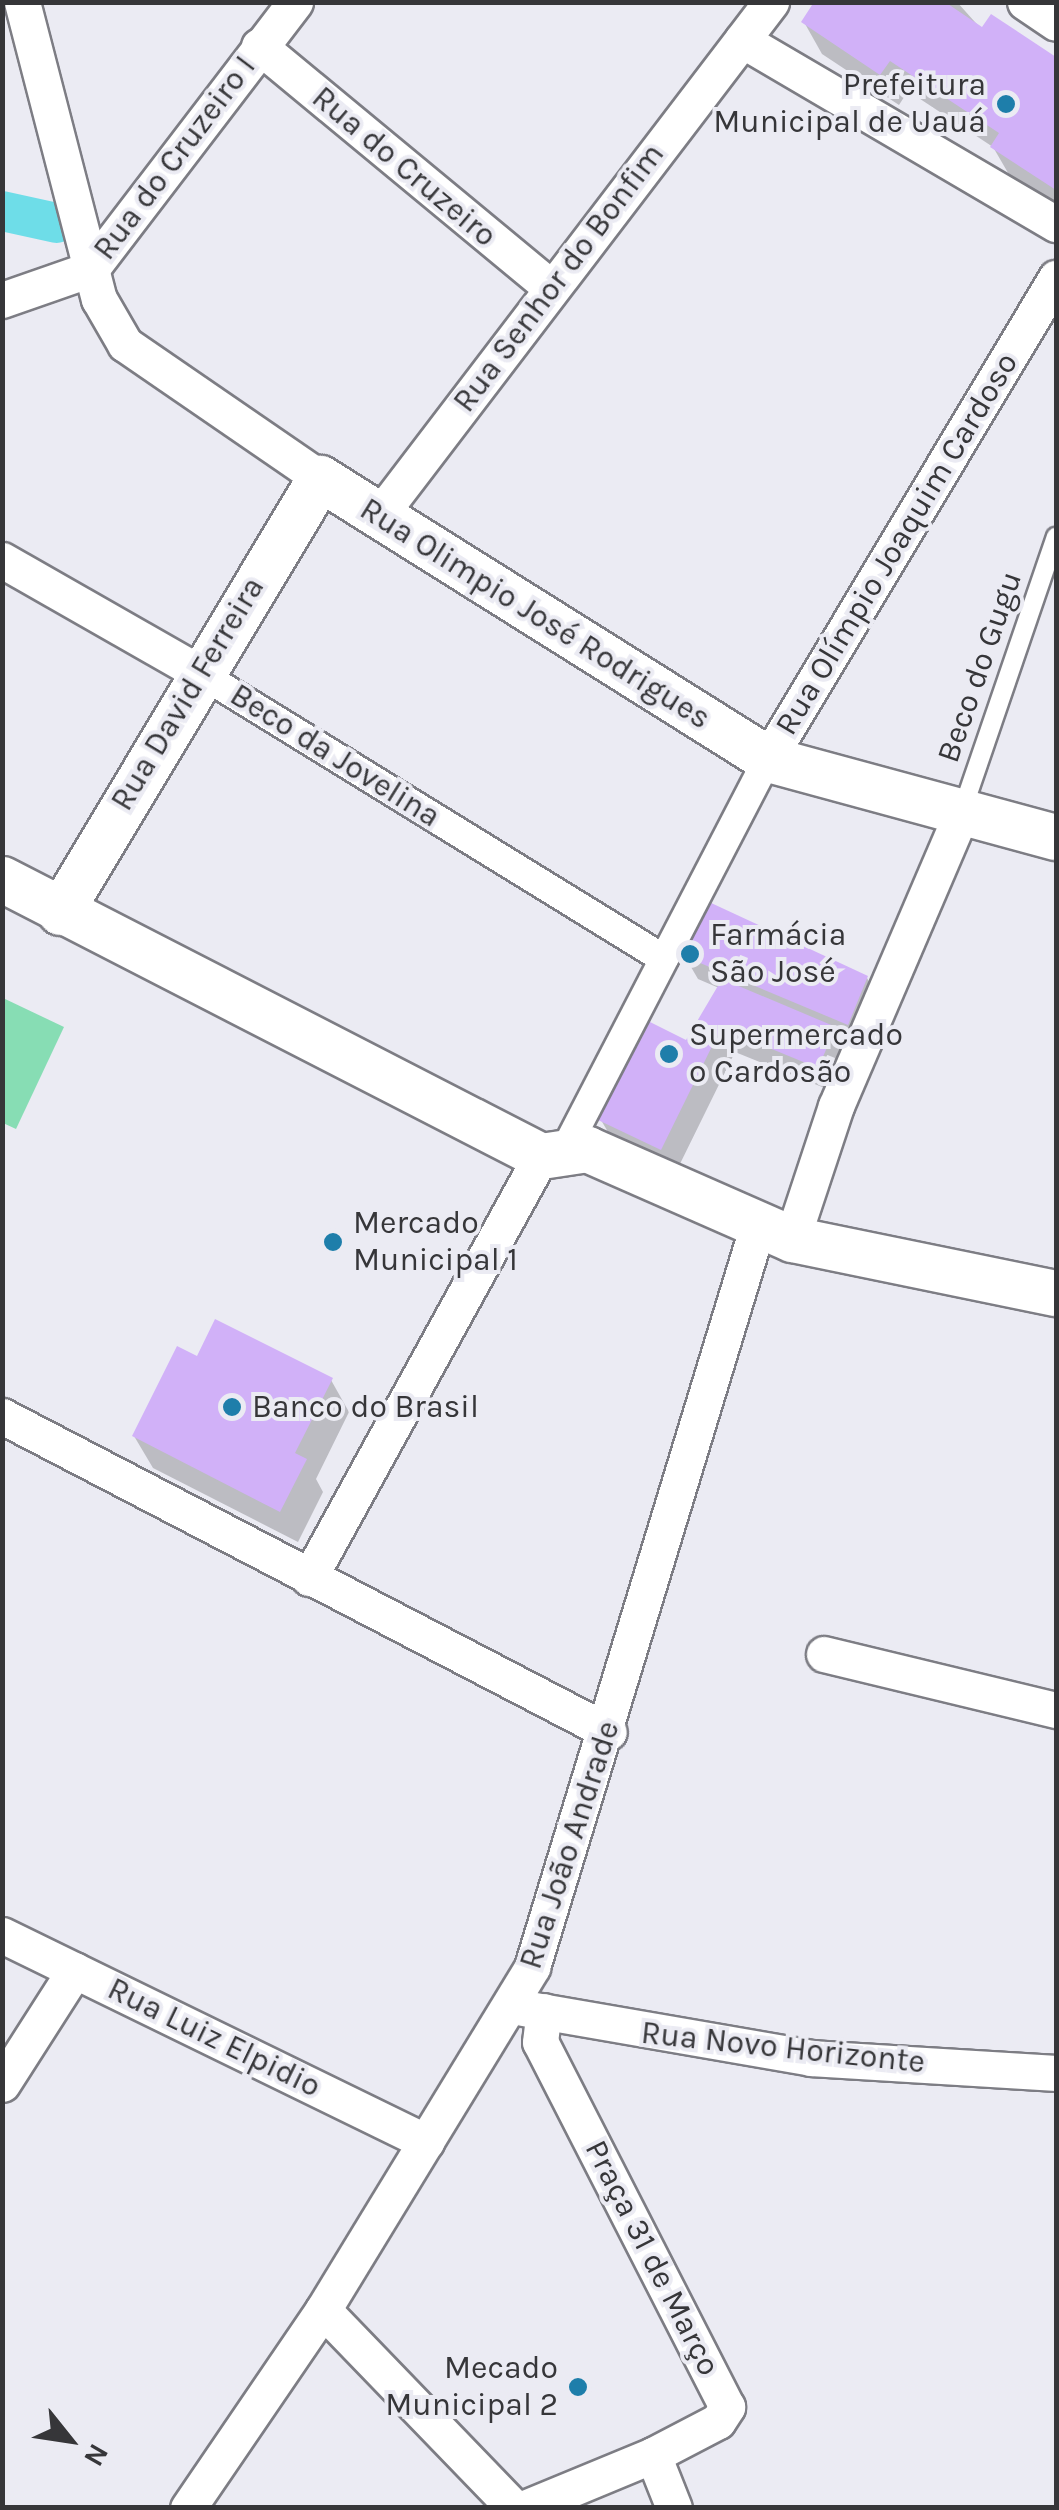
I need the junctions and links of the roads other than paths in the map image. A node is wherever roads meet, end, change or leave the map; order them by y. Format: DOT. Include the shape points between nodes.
graph roads {
  1 [pos="22,2"];
  2 [pos="296,2"];
  3 [pos="771,2"];
  4 [pos="1025,2"];
  5 [pos="1056,23"];
  6 [pos="742,40"];
  7 [pos="259,46"];
  8 [pos="1056,224"];
  9 [pos="91,270"];
  10 [pos="1056,278"];
  11 [pos="550,288"];
  12 [pos="2,300"];
  13 [pos="320,478"];
  14 [pos="378,517"];
  15 [pos="1056,537"];
  16 [pos="2,560"];
  17 [pos="198,672"];
  18 [pos="768,758"];
  19 [pos="960,817"];
  20 [pos="1056,837"];
  21 [pos="2,879"];
  22 [pos="60,912"];
  23 [pos="664,958"];
  24 [pos="554,1152"];
  25 [pos="775,1232"];
  26 [pos="1056,1293"];
  27 [pos="2,1416"];
  28 [pos="309,1578"];
  29 [pos="824,1654"];
  30 [pos="1056,1710"];
  31 [pos="609,1732"];
  32 [pos="2,1935"];
  33 [pos="75,1970"];
  34 [pos="528,2008"];
  35 [pos="1056,2073"];
  36 [pos="2,2084"];
  37 [pos="426,2142"];
  38 [pos="323,2310"];
  39 [pos="653,2455"];
  40 [pos="188,2508"];
  41 [pos="514,2508"];
  42 [pos="525,2508"];
  43 [pos="674,2508"];
  1 -- 9 [label="street, Rua Olimpio José Rodrigues"];
  2 -- 7 [label="street, Rua do Cruzeiro I"];
  3 -- 6 [label="street, Rua Senhor do Bonfim"];
  4 -- 5 [label="street"];
  6 -- 8 [label="street"];
  6 -- 11 [label="street, Rua Senhor do Bonfim"];
  7 -- 9 [label="street, Rua do Cruzeiro I"];
  7 -- 11 [label="street, Rua do Cruzeiro"];
  9 -- 12 [label="street"];
  9 -- 13 [label="street, Rua Olimpio José Rodrigues" via="125,344"];
  10 -- 18 [label="street, Rua Olímpio Joaquim Cardoso"];
  11 -- 14 [label="street, Rua Senhor do Bonfim"];
  13 -- 14 [label="street, Rua Olimpio José Rodrigues"];
  13 -- 17 [label="street, Rua David Ferreira"];
  14 -- 18 [label="street, Rua Olimpio José Rodrigues"];
  15 -- 19 [label="lane, Beco do Gugu"];
  16 -- 17 [label="street, Beco da Jovelina"];
  17 -- 22 [label="street, Rua David Ferreira"];
  17 -- 23 [label="street, Beco da Jovelina"];
  18 -- 19 [label="street, Rua Olimpio José Rodrigues"];
  18 -- 23 [label="street"];
  19 -- 20 [label="street, Rua Olimpio José Rodrigues"];
  19 -- 25 [label="street, Rua João Andrade"];
  21 -- 22 [label="street"];
  22 -- 24 [label="street"];
  23 -- 24 [label="street"];
  24 -- 25 [label="street"];
  24 -- 28 [label="street"];
  25 -- 26 [label="street"];
  25 -- 31 [label="street, Rua João Andrade"];
  27 -- 28 [label="street"];
  28 -- 31 [label="street"];
  29 -- 30 [label="street"];
  31 -- 34 [label="street, Rua João Andrade"];
  32 -- 33 [label="street, Rua Luiz Elpidio"];
  33 -- 36 [label="street"];
  33 -- 37 [label="street, Rua Luiz Elpidio"];
  34 -- 35 [label="street, Rua Novo Horizonte" via="811,2058"];
  34 -- 37 [label="street, Rua João Andrade"];
  34 -- 39 [label="street, Praça 31 de Março" via="727,2407 718,2422"];
  37 -- 38 [label="street, Rua João Andrade"];
  38 -- 40 [label="street, Rua João Andrade"];
  38 -- 41 [label="street"];
  39 -- 42 [label="street, Praça 31 de Março"];
  39 -- 43 [label="street"];
}
